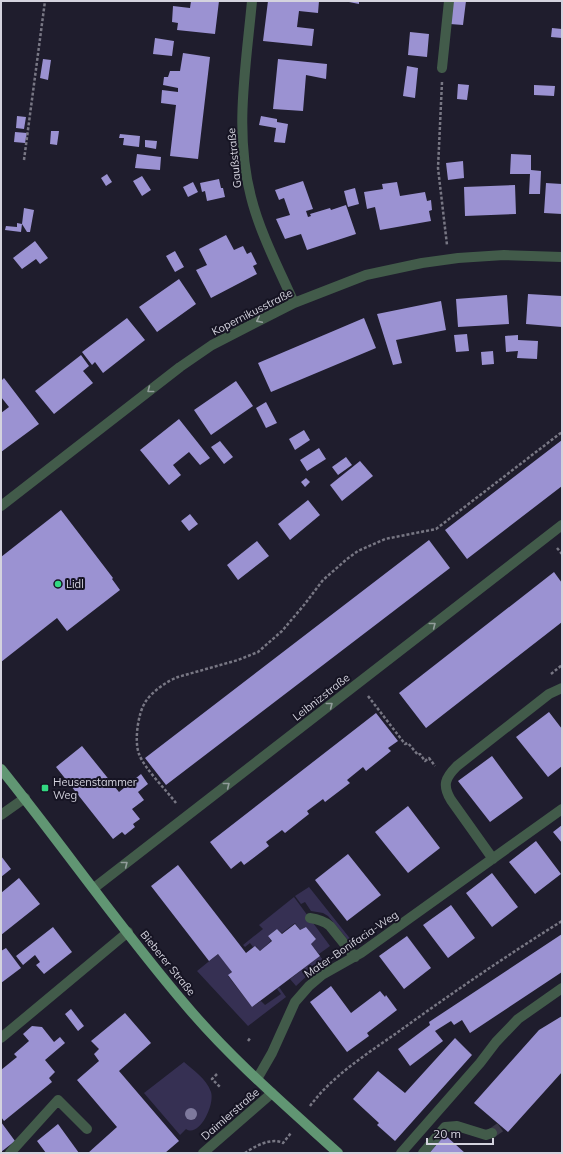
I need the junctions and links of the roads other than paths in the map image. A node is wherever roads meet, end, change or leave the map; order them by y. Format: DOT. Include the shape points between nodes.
graph roads {
  1 [pos="252,1"];
  2 [pos="449,1"];
  3 [pos="442,68"];
  4 [pos="562,257"];
  5 [pos="294,303"];
  6 [pos="1,506"];
  7 [pos="562,525"];
  8 [pos="562,688"];
  9 [pos="1,769"];
  10 [pos="25,798"];
  11 [pos="562,809"];
  12 [pos="1,816"];
  13 [pos="493,859"];
  14 [pos="94,888"];
  15 [pos="310,918"];
  16 [pos="128,932"];
  17 [pos="355,957"];
  18 [pos="562,988"];
  19 [pos="1,1038"];
  20 [pos="257,1079"];
  21 [pos="272,1093"];
  22 [pos="87,1128"];
  23 [pos="492,1133"];
  24 [pos="10,1153"];
  25 [pos="203,1153"];
  26 [pos="338,1153"];
  27 [pos="401,1153"];
  28 [pos="423,1153"];
  1 -- 5 [label="street, Gaußstraße" via="242,110 244,163 259,224"];
  2 -- 3 [label="street"];
  4 -- 5 [label="street, Kopernikusstraße" via="504,255 448,259 405,266 366,275"];
  5 -- 6 [label="street, Kopernikusstraße, one-way" via="236,332 180,367"];
  14 -- 7 [label="street, Leibnizstraße, one-way"];
  8 -- 13 [label="street" via="549,694 449,774 445,784 446,792"];
  9 -- 10 [label="main road, Bieberer Straße"];
  10 -- 12 [label="street"];
  10 -- 14 [label="main road, Bieberer Straße"];
  11 -- 13 [label="street, Mater-Bonifacia-Weg"];
  13 -- 17 [label="street, Mater-Bonifacia-Weg"];
  14 -- 16 [label="main road, Bieberer Straße"];
  15 -- 17 [label="street" via="318,919 330,926"];
  16 -- 19 [label="street"];
  16 -- 20 [label="main road, Bieberer Straße" via="184,1003"];
  17 -- 20 [label="street, Mater-Bonifacia-Weg" via="322,975 300,995"];
  18 -- 27 [label="street" via="518,1019"];
  20 -- 21 [label="main road, Bieberer Straße"];
  21 -- 25 [label="street, Daimlerstraße"];
  21 -- 26 [label="main road, Bieberer Straße"];
  22 -- 24 [label="street" via="58,1100"];
  23 -- 28 [label="street" via="486,1134 457,1126 445,1127"];
}
